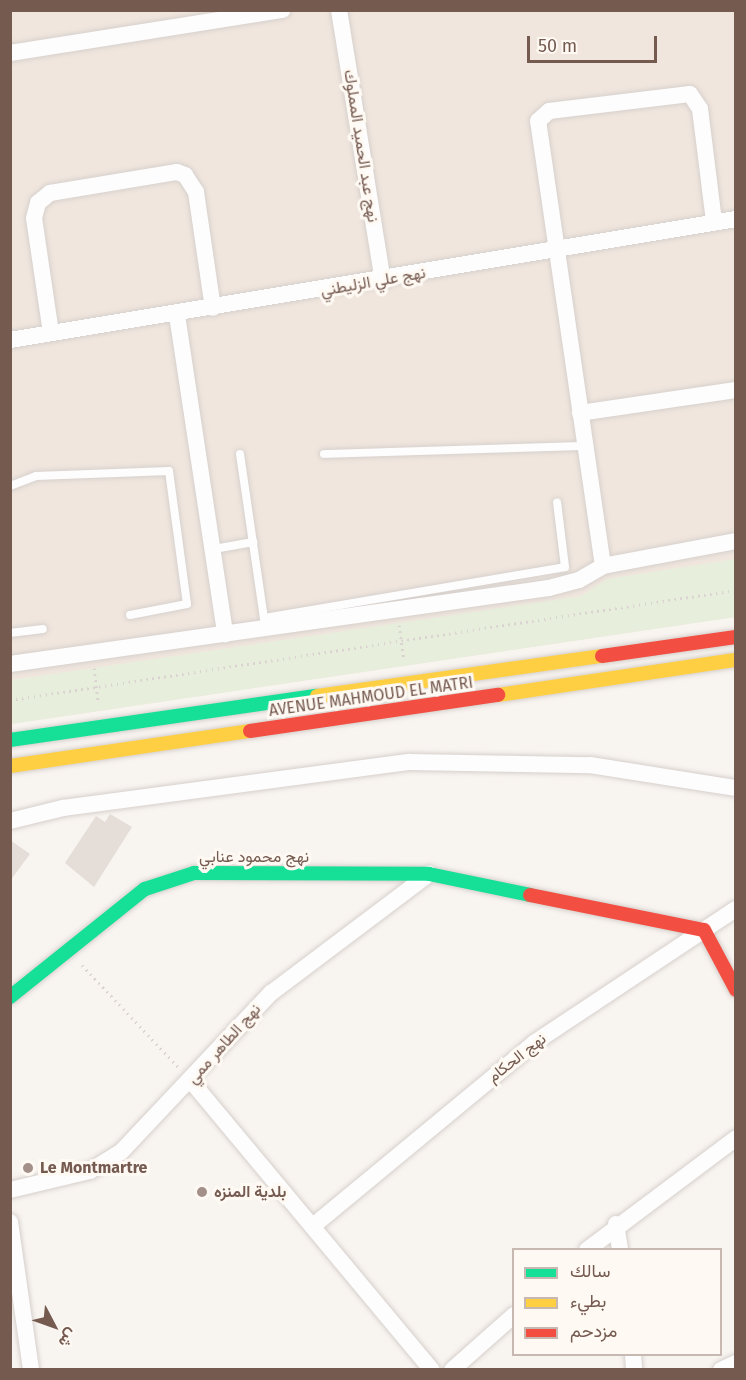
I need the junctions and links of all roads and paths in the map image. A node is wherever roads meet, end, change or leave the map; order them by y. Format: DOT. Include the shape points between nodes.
graph roads {
  1 [pos="282,10"];
  2 [pos="339,10"];
  3 [pos="257,13"];
  4 [pos="10,53"];
  5 [pos="735,219"];
  6 [pos="714,222"];
  7 [pos="555,246"];
  8 [pos="383,281"];
  9 [pos="213,308"];
  10 [pos="177,315"];
  11 [pos="51,333"];
  12 [pos="10,340"];
  13 [pos="735,390"];
  14 [pos="580,412"];
  15 [pos="585,446"];
  16 [pos="240,454"];
  17 [pos="324,454"];
  18 [pos="10,486"];
  19 [pos="557,501"];
  20 [pos="253,542"];
  21 [pos="735,542"];
  22 [pos="214,549"];
  23 [pos="603,566"];
  24 [pos="735,590"];
  25 [pos="397,611"];
  26 [pos="130,615"];
  27 [pos="43,629"];
  28 [pos="10,633"];
  29 [pos="225,634"];
  30 [pos="735,637"];
  31 [pos="401,641"];
  32 [pos="93,652"];
  33 [pos="735,660"];
  34 [pos="10,664"];
  35 [pos="408,686"];
  36 [pos="96,687"];
  37 [pos="10,700"];
  38 [pos="101,729"];
  39 [pos="10,740"];
  40 [pos="10,766"];
  41 [pos="735,788"];
  42 [pos="10,821"];
  43 [pos="429,874"];
  44 [pos="735,909"];
  45 [pos="704,930"];
  46 [pos="66,948"];
  47 [pos="735,990"];
  48 [pos="11,996"];
  49 [pos="191,1081"];
  50 [pos="735,1138"];
  51 [pos="10,1190"];
  52 [pos="10,1222"];
  53 [pos="616,1224"];
  54 [pos="313,1226"];
  55 [pos="589,1248"];
  56 [pos="620,1248"];
  57 [pos="512,1316"];
  58 [pos="735,1363"];
  59 [pos="31,1370"];
  60 [pos="432,1370"];
  61 [pos="452,1370"];
  62 [pos="721,1370"];
  1 -- 3 [label="street"];
  2 -- 8 [label="street, نهج عبد الحميد المملوك"];
  3 -- 4 [label="street"];
  5 -- 6 [label="street, نهج علي الزليطني"];
  6 -- 7 [label="street, نهج علي الزليطني"];
  6 -- 7 [label="street" via="700,109 690,94 549,111 537,129"];
  7 -- 8 [label="street, نهج علي الزليطني"];
  7 -- 14 [label="street"];
  8 -- 9 [label="street, نهج علي الزليطني"];
  9 -- 10 [label="street, نهج علي الزليطني"];
  9 -- 11 [label="street" via="196,192 185,175 177,172 50,193 38,204 34,218"];
  10 -- 11 [label="street, نهج علي الزليطني"];
  10 -- 22 [label="street"];
  11 -- 12 [label="street, نهج علي الزليطني"];
  13 -- 14 [label="street"];
  14 -- 15 [label="street"];
  15 -- 17 [label="lane"];
  15 -- 23 [label="street"];
  16 -- 20 [label="lane"];
  18 -- 26 [label="lane" via="36,476 169,471 187,604"];
  19 -- 20 [label="lane" via="565,567 264,618"];
  20 -- 22 [label="lane"];
  21 -- 23 [label="street"];
  22 -- 29 [label="street"];
  23 -- 25 [label="street" via="579,580 549,588"];
  24 -- 31 [label="path"];
  25 -- 29 [label="street"];
  25 -- 31 [label="path"];
  27 -- 28 [label="lane"];
  29 -- 32 [label="street"];
  30 -- 35 [label="main road, AVENUE MAHMOUD EL MATRI"];
  31 -- 35 [label="path"];
  31 -- 36 [label="path"];
  32 -- 34 [label="street"];
  32 -- 36 [label="path"];
  33 -- 40 [label="main road, AVENUE MAHMOUD EL MATRI"];
  35 -- 38 [label="main road, AVENUE MAHMOUD EL MATRI"];
  36 -- 37 [label="path"];
  36 -- 38 [label="path"];
  38 -- 39 [label="main road, AVENUE MAHMOUD EL MATRI"];
  41 -- 42 [label="street" via="590,765 410,762 63,808"];
  43 -- 45 [label="main road, نهج محمود عنابي"];
  43 -- 46 [label="main road, نهج محمود عنابي" via="194,873 145,889"];
  43 -- 49 [label="street, نهج الطاهر ممي" via="271,993"];
  44 -- 45 [label="street, نهج الحكام"];
  45 -- 47 [label="main road"];
  45 -- 54 [label="street, نهج الحكام" via="534,1043"];
  46 -- 48 [label="main road, نهج محمود عنابي"];
  46 -- 49 [label="path"];
  49 -- 51 [label="street, نهج الطاهر ممي" via="106,1162"];
  49 -- 54 [label="street"];
  50 -- 53 [label="street"];
  52 -- 59 [label="street"];
  53 -- 55 [label="street"];
  53 -- 56 [label="street"];
  54 -- 60 [label="street"];
  57 -- 61 [label="street"];
  58 -- 62 [label="street"];
}
